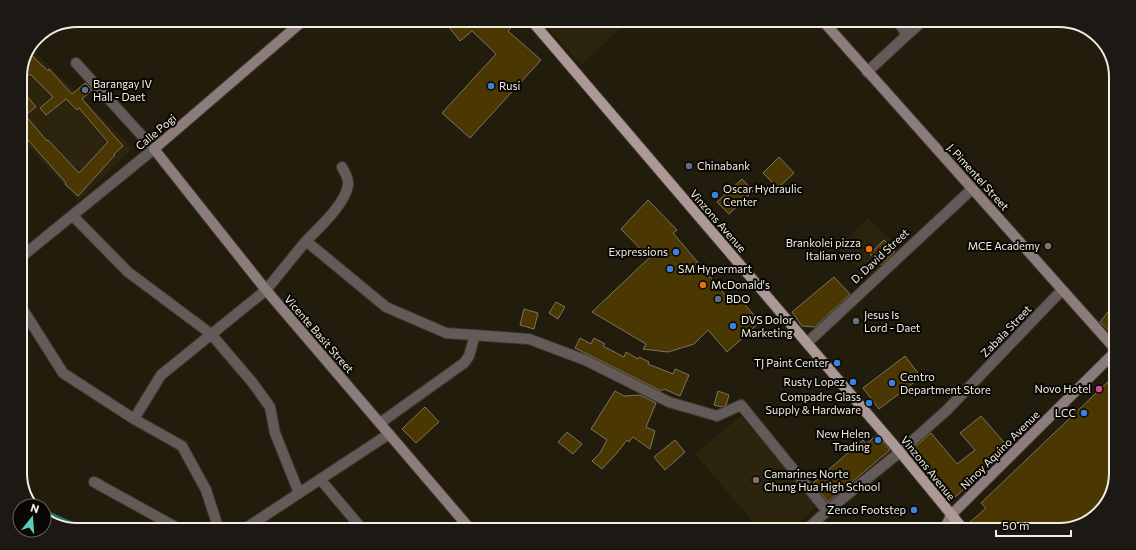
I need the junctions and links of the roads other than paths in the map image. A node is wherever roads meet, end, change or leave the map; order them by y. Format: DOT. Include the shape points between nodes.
graph roads {
  1 [pos="296,27"];
  2 [pos="536,27"];
  3 [pos="828,27"];
  4 [pos="902,27"];
  5 [pos="916,27"];
  6 [pos="907,35"];
  7 [pos="76,63"];
  8 [pos="868,72"];
  9 [pos="154,149"];
  10 [pos="342,167"];
  11 [pos="972,189"];
  12 [pos="73,216"];
  13 [pos="306,241"];
  14 [pos="27,252"];
  15 [pos="266,290"];
  16 [pos="1062,290"];
  17 [pos="27,317"];
  18 [pos="211,334"];
  19 [pos="475,335"];
  20 [pos="1109,342"];
  21 [pos="807,343"];
  22 [pos="1109,357"];
  23 [pos="134,419"];
  24 [pos="380,423"];
  25 [pos="389,434"];
  26 [pos="900,452"];
  27 [pos="320,479"];
  28 [pos="94,482"];
  29 [pos="299,493"];
  30 [pos="827,511"];
  31 [pos="951,515"];
  32 [pos="168,523"];
  33 [pos="217,523"];
  34 [pos="254,523"];
  35 [pos="357,523"];
  36 [pos="465,523"];
  37 [pos="814,523"];
  38 [pos="947,523"];
  39 [pos="958,523"];
  1 -- 9 [label="street, Calle Pogi"];
  2 -- 21 [label="main road, Vinzons Avenue"];
  3 -- 8 [label="street, J. Pimentel Street"];
  4 -- 6 [label="street"];
  5 -- 6 [label="street"];
  6 -- 8 [label="street"];
  7 -- 9 [label="street"];
  8 -- 11 [label="street, J. Pimentel Street"];
  9 -- 12 [label="street, Calle Pogi"];
  9 -- 15 [label="street, Vicente Basit Street"];
  10 -- 13 [label="street" via="348,179 344,196 330,216"];
  11 -- 16 [label="street, J. Pimentel Street"];
  11 -- 21 [label="street, D. David Street"];
  12 -- 14 [label="street, Calle Pogi"];
  12 -- 18 [label="street" via="128,272"];
  13 -- 15 [label="street"];
  13 -- 19 [label="street" via="386,307 446,333"];
  15 -- 18 [label="street"];
  15 -- 24 [label="street, Vicente Basit Street"];
  16 -- 20 [label="street, J. Pimentel Street"];
  16 -- 26 [label="street, Zabala Street" via="947,410"];
  17 -- 23 [label="street" via="63,373"];
  18 -- 23 [label="street" via="161,375"];
  18 -- 29 [label="street" via="270,407 275,433"];
  19 -- 24 [label="street" via="469,356 464,363"];
  19 -- 30 [label="street" via="529,339 585,360 669,402 717,416 741,405"];
  21 -- 26 [label="main road, Vinzons Avenue"];
  22 -- 31 [label="street, Ninoy Aquino Avenue"];
  23 -- 33 [label="street" via="182,446 206,490"];
  24 -- 25 [label="street, Vicente Basit Street"];
  25 -- 27 [label="street"];
  25 -- 36 [label="street, Vicente Basit Street"];
  26 -- 30 [label="street, Zabala Street"];
  26 -- 31 [label="main road, Vinzons Avenue"];
  27 -- 29 [label="street"];
  27 -- 35 [label="street"];
  28 -- 32 [label="street"];
  29 -- 34 [label="street"];
  30 -- 37 [label="street, Zabala Street"];
  31 -- 38 [label="street, Ninoy Aquino Avenue"];
  31 -- 39 [label="main road, Vinzons Avenue"];
}
